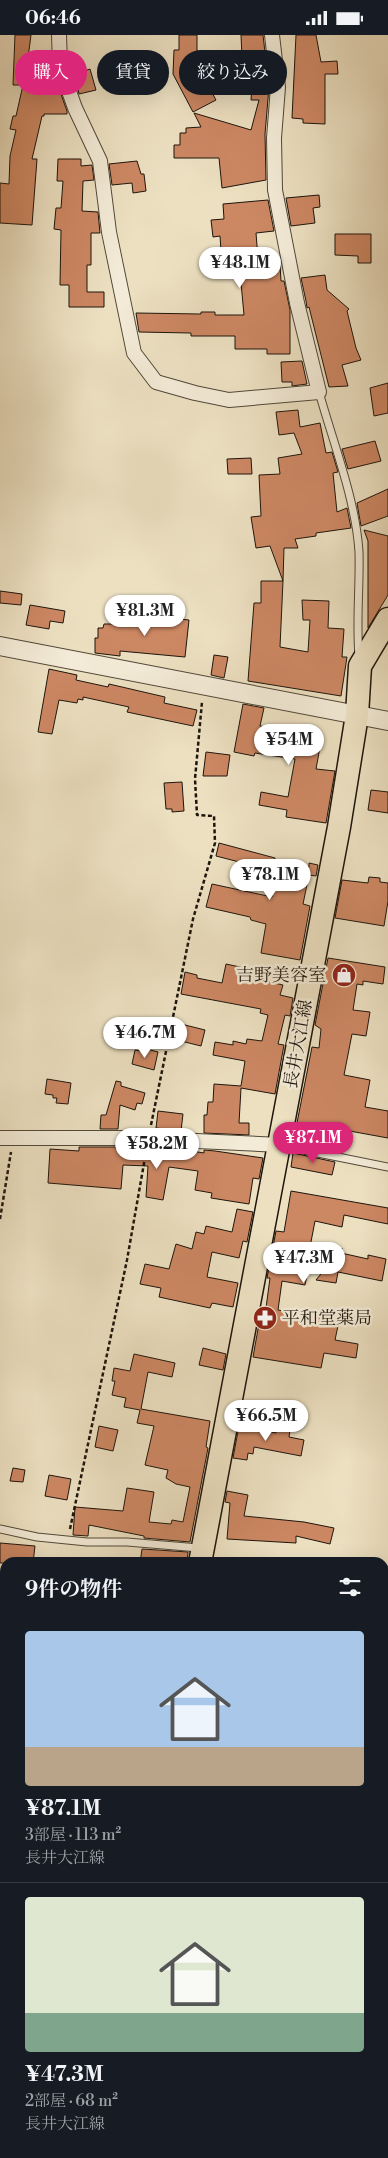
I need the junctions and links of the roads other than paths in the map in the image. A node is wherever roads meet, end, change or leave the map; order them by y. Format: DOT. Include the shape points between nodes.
graph roads {
  1 [pos="60,35"];
  2 [pos="272,35"];
  3 [pos="319,392"];
  4 [pos="388,619"];
  5 [pos="0,645"];
  6 [pos="360,667"];
  7 [pos="357,715"];
  8 [pos="388,721"];
  9 [pos="7,1138"];
  10 [pos="280,1145"];
  11 [pos="388,1167"];
  12 [pos="0,1529"];
  13 [pos="201,1555"];
  1 -- 3 [label="street" via="60,66 100,161 109,232 134,353 156,383 194,393 229,400"];
  2 -- 3 [label="street" via="278,87 274,138 276,190 297,303"];
  3 -- 6 [label="lane" via="353,512 359,552 356,626"];
  4 -- 6 [label="main road, 長井大江線"];
  5 -- 7 [label="street"];
  6 -- 7 [label="main road, 長井大江線"];
  7 -- 8 [label="street"];
  7 -- 10 [label="main road, 長井大江線"];
  9 -- 10 [label="street" via="148,1139"];
  10 -- 11 [label="lane"];
  10 -- 13 [label="main road, 長井大江線"];
  12 -- 13 [label="lane" via="37,1537 127,1542"];
}
